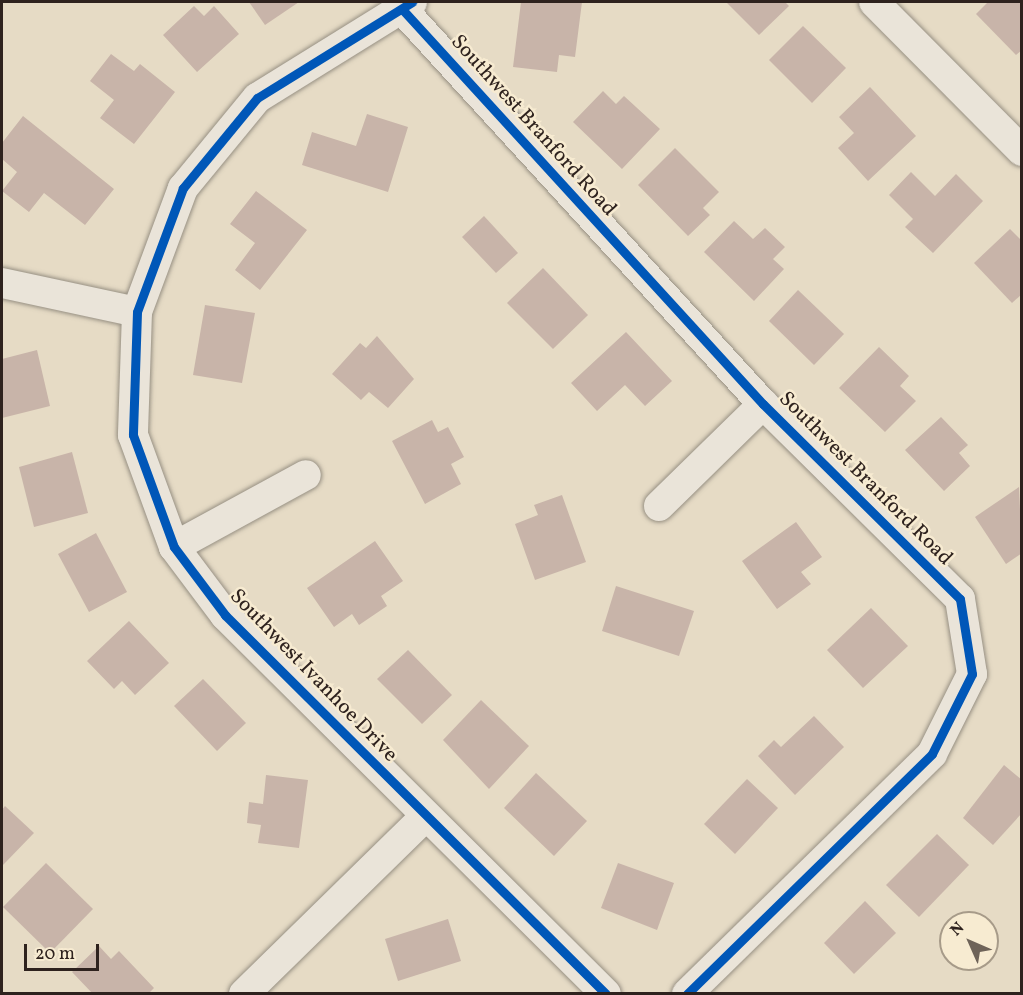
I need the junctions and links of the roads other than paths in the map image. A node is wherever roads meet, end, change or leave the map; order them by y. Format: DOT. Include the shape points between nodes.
graph roads {
  1 [pos="874,2"];
  2 [pos="407,5"];
  3 [pos="1022,151"];
  4 [pos="2,283"];
  5 [pos="137,312"];
  6 [pos="763,404"];
  7 [pos="306,475"];
  8 [pos="659,506"];
  9 [pos="174,547"];
  10 [pos="425,817"];
  11 [pos="244,993"];
  12 [pos="606,993"];
  13 [pos="687,993"];
  1 -- 3 [label="street"];
  2 -- 5 [label="street, Southwest Ivanhoe Drive" via="257,98 183,188"];
  2 -- 6 [label="street, Southwest Branford Road"];
  4 -- 5 [label="street"];
  5 -- 9 [label="street, Southwest Ivanhoe Drive" via="133,435"];
  6 -- 8 [label="street"];
  6 -- 13 [label="street, Southwest Branford Road" via="960,599 972,674 932,754"];
  7 -- 9 [label="street"];
  9 -- 10 [label="street, Southwest Ivanhoe Drive" via="225,615"];
  10 -- 11 [label="street"];
  10 -- 12 [label="street, Southwest Ivanhoe Drive"];
}
